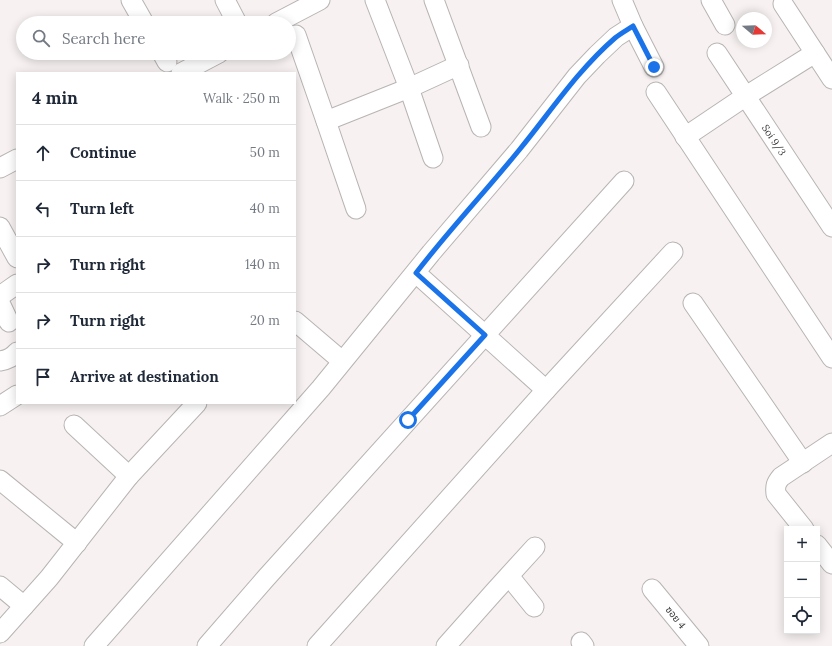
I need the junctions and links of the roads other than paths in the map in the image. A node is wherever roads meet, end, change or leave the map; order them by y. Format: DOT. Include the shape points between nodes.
graph roads {
  1 [pos="131,0"];
  2 [pos="225,0"];
  3 [pos="320,0"];
  4 [pos="375,0"];
  5 [pos="434,0"];
  6 [pos="623,0"];
  7 [pos="711,0"];
  8 [pos="783,4"];
  9 [pos="140,16"];
  10 [pos="233,16"];
  11 [pos="289,16"];
  12 [pos="726,25"];
  13 [pos="633,26"];
  14 [pos="296,35"];
  15 [pos="717,53"];
  16 [pos="815,53"];
  17 [pos="185,60"];
  18 [pos="170,63"];
  19 [pos="458,65"];
  20 [pos="654,67"];
  21 [pos="832,79"];
  22 [pos="409,88"];
  23 [pos="656,92"];
  24 [pos="746,96"];
  25 [pos="326,121"];
  26 [pos="481,127"];
  27 [pos="685,137"];
  28 [pos="433,158"];
  29 [pos="16,160"];
  30 [pos="0,168"];
  31 [pos="624,181"];
  32 [pos="356,209"];
  33 [pos="832,226"];
  34 [pos="0,227"];
  35 [pos="673,252"];
  36 [pos="16,256"];
  37 [pos="416,273"];
  38 [pos="16,285"];
  39 [pos="0,296"];
  40 [pos="0,303"];
  41 [pos="693,303"];
  42 [pos="296,322"];
  43 [pos="9,323"];
  44 [pos="485,335"];
  45 [pos="16,353"];
  46 [pos="832,358"];
  47 [pos="0,361"];
  48 [pos="342,361"];
  49 [pos="546,390"];
  50 [pos="16,396"];
  51 [pos="0,406"];
  52 [pos="188,406"];
  53 [pos="74,426"];
  54 [pos="832,443"];
  55 [pos="803,463"];
  56 [pos="129,476"];
  57 [pos="0,480"];
  58 [pos="802,526"];
  59 [pos="77,543"];
  60 [pos="535,547"];
  61 [pos="820,549"];
  62 [pos="832,564"];
  63 [pos="509,576"];
  64 [pos="0,586"];
  65 [pos="652,589"];
  66 [pos="24,606"];
  67 [pos="534,607"];
  68 [pos="0,633"];
  69 [pos="94,646"];
  70 [pos="208,646"];
  71 [pos="317,646"];
  72 [pos="446,646"];
  73 [pos="699,646"];
  1 -- 9 [label="street"];
  2 -- 10 [label="street"];
  3 -- 11 [label="street"];
  4 -- 22 [label="street"];
  5 -- 19 [label="street"];
  6 -- 13 [label="street"];
  7 -- 12 [label="street"];
  8 -- 16 [label="street"];
  13 -- 20 [label="street"];
  13 -- 37 [label="street" via="616,37 577,76"];
  14 -- 25 [label="street"];
  15 -- 24 [label="street, Soi 9/3"];
  16 -- 21 [label="street"];
  16 -- 24 [label="street"];
  17 -- 18 [label="street"];
  19 -- 22 [label="street"];
  19 -- 26 [label="street"];
  22 -- 25 [label="street"];
  22 -- 28 [label="street"];
  23 -- 27 [label="street"];
  24 -- 27 [label="street"];
  24 -- 33 [label="street, Soi 9/3"];
  25 -- 32 [label="street"];
  27 -- 46 [label="street"];
  29 -- 30 [label="street"];
  31 -- 44 [label="street"];
  34 -- 36 [label="street"];
  35 -- 49 [label="street"];
  37 -- 44 [label="street"];
  37 -- 48 [label="street"];
  38 -- 39 [label="street"];
  40 -- 43 [label="street"];
  41 -- 55 [label="street"];
  42 -- 48 [label="street"];
  44 -- 49 [label="street"];
  44 -- 70 [label="street"];
  45 -- 47 [label="street"];
  48 -- 69 [label="street"];
  49 -- 71 [label="street"];
  50 -- 51 [label="street"];
  52 -- 56 [label="street"];
  53 -- 56 [label="street"];
  54 -- 55 [label="street"];
  55 -- 58 [label="street" via="781,477 775,488 776,494"];
  56 -- 59 [label="street"];
  57 -- 59 [label="street"];
  59 -- 66 [label="street"];
  60 -- 63 [label="street"];
  61 -- 62 [label="street"];
  63 -- 67 [label="street"];
  63 -- 72 [label="street"];
  64 -- 66 [label="street"];
  65 -- 73 [label="street, ซอย 4"];
  66 -- 68 [label="street"];
}
